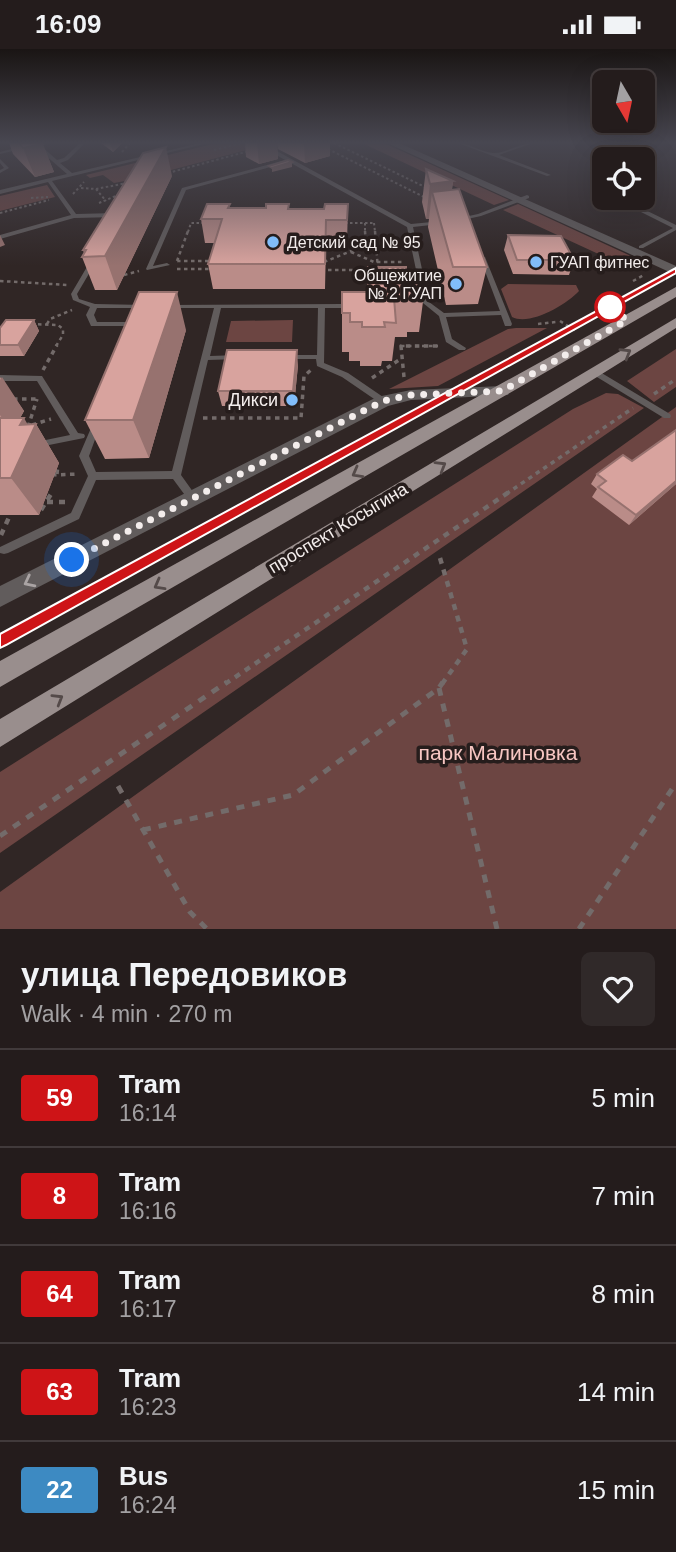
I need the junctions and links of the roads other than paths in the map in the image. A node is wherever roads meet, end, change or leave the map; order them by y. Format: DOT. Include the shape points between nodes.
graph roads {
  1 [pos="33,184"];
  2 [pos="53,184"];
  3 [pos="199,184"];
  4 [pos="333,184"];
  5 [pos="488,184"];
  6 [pos="491,184"];
  7 [pos="0,192"];
  8 [pos="523,199"];
  9 [pos="641,210"];
  10 [pos="74,216"];
  11 [pos="467,218"];
  12 [pos="455,220"];
  13 [pos="444,221"];
  14 [pos="410,226"];
  15 [pos="114,227"];
  16 [pos="676,228"];
  17 [pos="472,231"];
  18 [pos="0,237"];
  19 [pos="478,244"];
  20 [pos="641,247"];
  21 [pos="100,250"];
  22 [pos="676,263"];
  23 [pos="167,265"];
  24 [pos="676,271"];
  25 [pos="676,292"];
  26 [pos="409,297"];
  27 [pos="423,297"];
  28 [pos="359,302"];
  29 [pos="94,306"];
  30 [pos="145,306"];
  31 [pos="218,306"];
  32 [pos="322,306"];
  33 [pos="503,313"];
  34 [pos="442,315"];
  35 [pos="676,322"];
  36 [pos="138,324"];
  37 [pos="508,324"];
  38 [pos="133,336"];
  39 [pos="462,348"];
  40 [pos="271,357"];
  41 [pos="206,358"];
  42 [pos="244,358"];
  43 [pos="320,360"];
  44 [pos="595,372"];
  45 [pos="0,378"];
  46 [pos="502,391"];
  47 [pos="383,401"];
  48 [pos="102,411"];
  49 [pos="667,416"];
  50 [pos="75,435"];
  51 [pos="92,436"];
  52 [pos="22,449"];
  53 [pos="176,475"];
  54 [pos="93,476"];
  55 [pos="192,499"];
  56 [pos="4,550"];
  57 [pos="0,597"];
  58 [pos="0,674"];
  59 [pos="0,734"];
  1 -- 7 [label="lane"];
  2 -- 10 [label="lane"];
  3 -- 23 [label="lane" via="184,188 149,269"];
  4 -- 14 [label="lane"];
  5 -- 8 [label="street"];
  6 -- 8 [label="street"];
  8 -- 11 [label="lane"];
  8 -- 20 [label="street"];
  8 -- 24 [label="street"];
  9 -- 16 [label="lane"];
  10 -- 15 [label="lane" via="121,215"];
  10 -- 18 [label="lane"];
  11 -- 12 [label="lane"];
  11 -- 17 [label="lane"];
  13 -- 14 [label="lane"];
  14 -- 27 [label="lane"];
  16 -- 20 [label="lane"];
  19 -- 33 [label="lane"];
  20 -- 22 [label="street"];
  21 -- 29 [label="lane" via="74,294 76,300"];
  25 -- 46 [label="main road, проспект Косыгина"];
  26 -- 27 [label="lane"];
  27 -- 34 [label="lane"];
  28 -- 32 [label="lane"];
  29 -- 30 [label="lane"];
  29 -- 36 [label="lane" via="90,314 94,324"];
  30 -- 31 [label="lane"];
  30 -- 36 [label="lane"];
  31 -- 32 [label="lane"];
  31 -- 41 [label="lane"];
  32 -- 43 [label="lane"];
  33 -- 34 [label="lane"];
  33 -- 37 [label="lane"];
  34 -- 39 [label="lane" via="449,340"];
  44 -- 35 [label="main road, проспект Косыгина, one-way"];
  36 -- 38 [label="lane"];
  40 -- 43 [label="lane"];
  41 -- 42 [label="lane"];
  41 -- 53 [label="lane"];
  43 -- 47 [label="lane"];
  44 -- 49 [label="lane"];
  59 -- 44 [label="main road, проспект Косыгина, one-way"];
  45 -- 50 [label="lane" via="38,378"];
  46 -- 47 [label="street" via="411,395"];
  46 -- 58 [label="main road, проспект Косыгина, one-way"];
  47 -- 55 [label="street"];
  48 -- 51 [label="lane"];
  50 -- 51 [label="lane"];
  50 -- 52 [label="lane"];
  51 -- 54 [label="lane" via="84,456"];
  53 -- 54 [label="lane"];
  53 -- 55 [label="lane"];
  54 -- 56 [label="lane" via="75,516"];
  55 -- 57 [label="street, one-way"];
}
